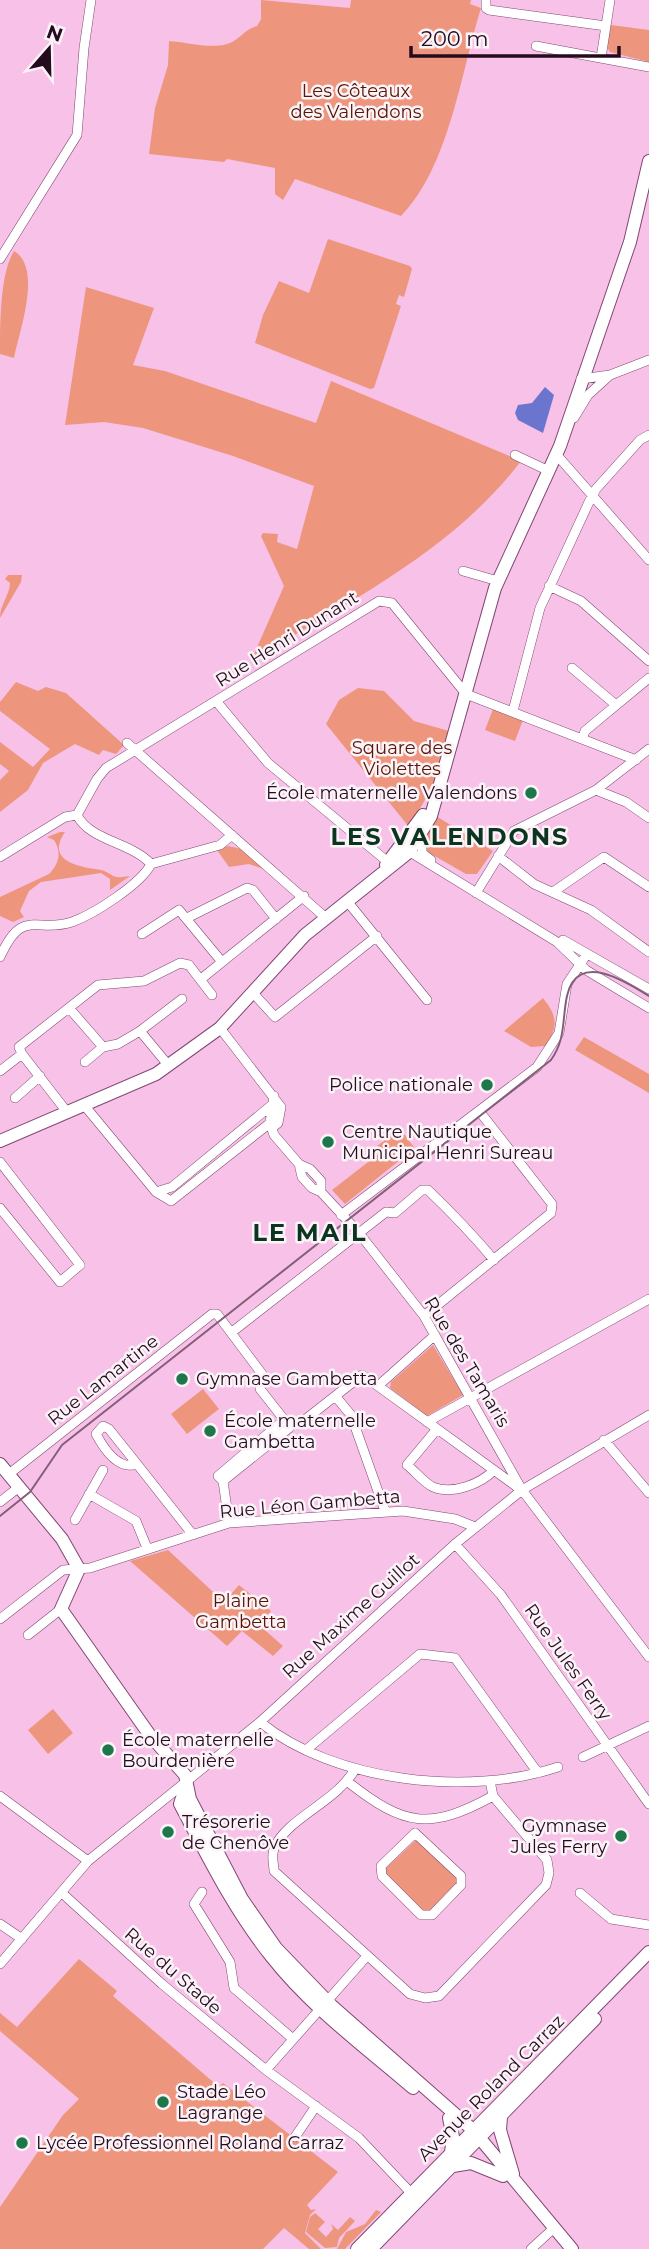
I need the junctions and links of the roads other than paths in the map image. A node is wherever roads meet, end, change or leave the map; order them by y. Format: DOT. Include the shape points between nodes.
graph roads {
  1 [pos="92,0"];
  2 [pos="486,0"];
  3 [pos="610,0"];
  4 [pos="606,26"];
  5 [pos="536,46"];
  6 [pos="601,58"];
  7 [pos="649,67"];
  8 [pos="649,161"];
  9 [pos="0,259"];
  10 [pos="649,360"];
  11 [pos="610,375"];
  12 [pos="581,384"];
  13 [pos="649,435"];
  14 [pos="562,438"];
  15 [pos="556,454"];
  16 [pos="515,456"];
  17 [pos="549,471"];
  18 [pos="593,494"];
  19 [pos="649,560"];
  20 [pos="463,571"];
  21 [pos="498,581"];
  22 [pos="550,586"];
  23 [pos="649,661"];
  24 [pos="572,668"];
  25 [pos="649,678"];
  26 [pos="466,694"];
  27 [pos="216,701"];
  28 [pos="616,705"];
  29 [pos="513,711"];
  30 [pos="583,737"];
  31 [pos="127,743"];
  32 [pos="649,749"];
  33 [pos="136,750"];
  34 [pos="636,760"];
  35 [pos="615,778"];
  36 [pos="596,790"];
  37 [pos="626,802"];
  38 [pos="77,815"];
  39 [pos="649,818"];
  40 [pos="423,822"];
  41 [pos="232,835"];
  42 [pos="407,849"];
  43 [pos="498,856"];
  44 [pos="0,857"];
  45 [pos="388,862"];
  46 [pos="151,864"];
  47 [pos="438,865"];
  48 [pos="374,878"];
  49 [pos="649,887"];
  50 [pos="477,891"];
  51 [pos="553,892"];
  52 [pos="304,896"];
  53 [pos="347,901"];
  54 [pos="187,918"];
  55 [pos="326,918"];
  56 [pos="276,919"];
  57 [pos="142,934"];
  58 [pos="377,936"];
  59 [pos="649,952"];
  60 [pos="587,954"];
  61 [pos="0,957"];
  62 [pos="222,962"];
  63 [pos="579,964"];
  64 [pos="201,979"];
  65 [pos="649,989"];
  66 [pos="254,994"];
  67 [pos="212,995"];
  68 [pos="182,999"];
  69 [pos="427,1000"];
  70 [pos="649,1007"];
  71 [pos="69,1008"];
  72 [pos="220,1028"];
  73 [pos="140,1031"];
  74 [pos="103,1047"];
  75 [pos="22,1054"];
  76 [pos="85,1062"];
  77 [pos="169,1066"];
  78 [pos="0,1072"];
  79 [pos="40,1076"];
  80 [pos="15,1098"];
  81 [pos="274,1100"];
  82 [pos="84,1104"];
  83 [pos="67,1112"];
  84 [pos="480,1112"];
  85 [pos="272,1125"];
  86 [pos="0,1141"];
  87 [pos="0,1162"];
  88 [pos="156,1192"];
  89 [pos="0,1208"];
  90 [pos="341,1214"];
  91 [pos="359,1233"];
  92 [pos="494,1260"];
  93 [pos="649,1299"];
  94 [pos="424,1316"];
  95 [pos="232,1332"];
  96 [pos="435,1335"];
  97 [pos="378,1386"];
  98 [pos="471,1396"];
  99 [pos="336,1397"];
  100 [pos="649,1415"];
  101 [pos="287,1422"];
  102 [pos="427,1422"];
  103 [pos="437,1429"];
  104 [pos="604,1440"];
  105 [pos="0,1464"];
  106 [pos="137,1464"];
  107 [pos="103,1470"];
  108 [pos="494,1470"];
  109 [pos="9,1474"];
  110 [pos="19,1487"];
  111 [pos="522,1490"];
  112 [pos="649,1493"];
  113 [pos="89,1494"];
  114 [pos="0,1502"];
  115 [pos="385,1511"];
  116 [pos="75,1520"];
  117 [pos="229,1523"];
  118 [pos="475,1527"];
  119 [pos="193,1535"];
  120 [pos="455,1544"];
  121 [pos="147,1548"];
  122 [pos="79,1569"];
  123 [pos="61,1609"];
  124 [pos="0,1619"];
  125 [pos="29,1635"];
  126 [pos="649,1657"];
  127 [pos="260,1722"];
  128 [pos="649,1726"];
  129 [pos="608,1747"];
  130 [pos="306,1750"];
  131 [pos="583,1757"];
  132 [pos="558,1767"];
  133 [pos="355,1769"];
  134 [pos="538,1773"];
  135 [pos="490,1781"];
  136 [pos="348,1782"];
  137 [pos="187,1784"];
  138 [pos="0,1796"];
  139 [pos="493,1796"];
  140 [pos="649,1804"];
  141 [pos="415,1820"];
  142 [pos="415,1833"];
  143 [pos="88,1861"];
  144 [pos="202,1892"];
  145 [pos="62,1893"];
  146 [pos="580,1893"];
  147 [pos="0,1924"];
  148 [pos="649,1925"];
  149 [pos="22,1939"];
  150 [pos="649,1952"];
  151 [pos="366,1956"];
  152 [pos="0,1964"];
  153 [pos="649,1964"];
  154 [pos="323,2004"];
  155 [pos="293,2039"];
  156 [pos="266,2070"];
  157 [pos="316,2106"];
  158 [pos="495,2116"];
  159 [pos="453,2117"];
  160 [pos="295,2137"];
  161 [pos="474,2137"];
  162 [pos="452,2159"];
  163 [pos="503,2176"];
  164 [pos="516,2185"];
  165 [pos="411,2193"];
  166 [pos="554,2228"];
  167 [pos="357,2249"];
  168 [pos="371,2249"];
  169 [pos="531,2249"];
  170 [pos="572,2249"];
  1 -- 9 [label="street" via="77,135"];
  2 -- 4 [label="street" via="489,10"];
  3 -- 4 [label="street"];
  4 -- 6 [label="street"];
  5 -- 6 [label="street"];
  6 -- 7 [label="street"];
  8 -- 12 [label="main road" via="630,242 603,313 589,335"];
  10 -- 11 [label="street"];
  11 -- 12 [label="street"];
  11 -- 12 [label="street"];
  12 -- 14 [label="main road"];
  12 -- 14 [label="street"];
  13 -- 18 [label="street"];
  14 -- 15 [label="main road"];
  15 -- 17 [label="main road"];
  15 -- 18 [label="street"];
  16 -- 17 [label="street"];
  17 -- 21 [label="main road"];
  18 -- 19 [label="street"];
  18 -- 22 [label="street"];
  20 -- 21 [label="street"];
  21 -- 26 [label="main road"];
  22 -- 23 [label="street" via="581,601"];
  22 -- 29 [label="street"];
  24 -- 28 [label="street"];
  25 -- 28 [label="street"];
  26 -- 27 [label="street, Rue Henri Dunant" via="391,603 379,601"];
  26 -- 29 [label="street"];
  26 -- 40 [label="main road" via="440,790"];
  27 -- 33 [label="street, Rue Henri Dunant"];
  27 -- 45 [label="street" via="268,763"];
  28 -- 30 [label="street"];
  29 -- 30 [label="street"];
  30 -- 34 [label="street"];
  31 -- 33 [label="street"];
  32 -- 34 [label="street"];
  33 -- 38 [label="street, Rue Henri Dunant" via="101,773"];
  33 -- 41 [label="street"];
  34 -- 35 [label="street"];
  35 -- 36 [label="street"];
  35 -- 37 [label="street"];
  36 -- 37 [label="street"];
  36 -- 43 [label="street" via="514,831"];
  37 -- 39 [label="street"];
  38 -- 44 [label="street" via="65,817"];
  38 -- 46 [label="street" via="82,826 132,849"];
  40 -- 42 [label="main road"];
  40 -- 47 [label="street" via="422,853"];
  41 -- 46 [label="street" via="220,845"];
  41 -- 52 [label="street"];
  42 -- 45 [label="main road"];
  42 -- 47 [label="street"];
  42 -- 48 [label="main road"];
  42 -- 50 [label="street"];
  43 -- 50 [label="street"];
  43 -- 51 [label="street" via="534,884"];
  45 -- 48 [label="main road"];
  46 -- 61 [label="street" via="143,878 79,919 33,923 19,929"];
  47 -- 50 [label="street"];
  48 -- 53 [label="main road"];
  49 -- 51 [label="street" via="604,857"];
  50 -- 60 [label="street"];
  50 -- 63 [label="street" via="568,949"];
  51 -- 59 [label="street" via="591,910"];
  52 -- 55 [label="street"];
  52 -- 56 [label="street"];
  53 -- 55 [label="main road"];
  53 -- 58 [label="street"];
  54 -- 56 [label="street" via="247,888"];
  54 -- 57 [label="street" via="174,910"];
  54 -- 62 [label="street"];
  55 -- 66 [label="main road" via="305,935"];
  56 -- 62 [label="street"];
  58 -- 66 [label="street" via="275,1017"];
  58 -- 69 [label="street"];
  60 -- 63 [label="street"];
  60 -- 65 [label="street"];
  62 -- 64 [label="street"];
  63 -- 70 [label="street"];
  63 -- 84 [label="street" via="564,993 561,1026 549,1052"];
  64 -- 67 [label="street"];
  64 -- 71 [label="street" via="189,965 180,963 144,981 98,985"];
  66 -- 72 [label="main road"];
  68 -- 73 [label="street"];
  71 -- 74 [label="street"];
  71 -- 75 [label="street" via="19,1047"];
  72 -- 77 [label="main road"];
  72 -- 81 [label="street"];
  73 -- 74 [label="street"];
  73 -- 77 [label="street"];
  74 -- 76 [label="street"];
  75 -- 78 [label="street"];
  75 -- 79 [label="street"];
  77 -- 82 [label="main road"];
  79 -- 80 [label="street"];
  79 -- 83 [label="street"];
  81 -- 85 [label="street" via="281,1107 278,1123"];
  81 -- 88 [label="street" via="172,1187"];
  82 -- 83 [label="main road"];
  82 -- 88 [label="street"];
  83 -- 86 [label="main road"];
  84 -- 90 [label="street"];
  84 -- 92 [label="street" via="552,1204 551,1213 539,1225"];
  85 -- 88 [label="street" via="171,1201"];
  85 -- 90 [label="street, Rue des Tamaris" via="274,1135 299,1164 302,1177"];
  87 -- 89 [label="street" via="80,1265 60,1282"];
  90 -- 91 [label="street, Rue des Tamaris"];
  91 -- 92 [label="street" via="386,1212 395,1213 428,1190"];
  91 -- 94 [label="street, Rue des Tamaris"];
  91 -- 95 [label="street"];
  92 -- 94 [label="street"];
  93 -- 98 [label="street"];
  94 -- 96 [label="street, Rue des Tamaris"];
  95 -- 101 [label="street" via="262,1374 260,1388"];
  95 -- 109 [label="street, Rue Lamartine" via="212,1314"];
  96 -- 97 [label="street"];
  96 -- 98 [label="street, Rue des Tamaris"];
  97 -- 99 [label="street" via="362,1375"];
  97 -- 102 [label="street"];
  98 -- 102 [label="street"];
  98 -- 111 [label="street, Rue des Tamaris"];
  99 -- 101 [label="street" via="302,1422"];
  99 -- 115 [label="street" via="351,1415"];
  100 -- 104 [label="street, Rue Maxime Guillot"];
  101 -- 117 [label="street" via="289,1428 223,1481"];
  102 -- 103 [label="street"];
  103 -- 108 [label="street"];
  103 -- 108 [label="street" via="407,1465 433,1487 454,1489 484,1480"];
  104 -- 111 [label="street, Rue Maxime Guillot"];
  104 -- 112 [label="street"];
  105 -- 109 [label="main road"];
  106 -- 106 [label="street, Rue Lamartine" via="109,1429 99,1428 96,1434 118,1463 127,1467"];
  106 -- 119 [label="street, Rue Lamartine"];
  107 -- 113 [label="street"];
  108 -- 111 [label="street"];
  109 -- 110 [label="main road"];
  110 -- 114 [label="street"];
  110 -- 122 [label="main road" via="62,1539"];
  111 -- 118 [label="street, Rue Maxime Guillot"];
  111 -- 126 [label="street"];
  113 -- 116 [label="street"];
  113 -- 121 [label="street" via="135,1521"];
  115 -- 117 [label="street, Rue Léon Gambetta"];
  115 -- 118 [label="street, Rue Léon Gambetta" via="431,1514"];
  117 -- 119 [label="street, Rue Léon Gambetta"];
  118 -- 120 [label="street, Rue Maxime Guillot"];
  119 -- 121 [label="street, Rue Léon Gambetta"];
  120 -- 127 [label="street, Rue Maxime Guillot"];
  120 -- 129 [label="street, Rue Jules Ferry" via="501,1595"];
  121 -- 122 [label="street, Rue Léon Gambetta"];
  122 -- 123 [label="main road"];
  122 -- 124 [label="street, Rue Léon Gambetta" via="63,1570"];
  123 -- 125 [label="street"];
  123 -- 137 [label="main road" via="149,1734 185,1775"];
  127 -- 130 [label="street"];
  127 -- 137 [label="street, Rue Maxime Guillot"];
  128 -- 129 [label="street"];
  129 -- 131 [label="street"];
  129 -- 140 [label="street, Rue Jules Ferry"];
  130 -- 133 [label="street"];
  130 -- 134 [label="street" via="420,1654 455,1658"];
  132 -- 134 [label="street"];
  133 -- 135 [label="street" via="428,1780"];
  133 -- 136 [label="street"];
  134 -- 135 [label="street"];
  135 -- 139 [label="street"];
  136 -- 141 [label="street" via="383,1809"];
  136 -- 151 [label="street" via="280,1837 272,1852 274,1871"];
  137 -- 143 [label="street, Rue Maxime Guillot"];
  137 -- 154 [label="main road" via="180,1804 235,1906 271,1957"];
  138 -- 143 [label="street"];
  139 -- 141 [label="street" via="464,1812"];
  139 -- 151 [label="street" via="547,1860 546,1885 439,1996 410,1994"];
  141 -- 142 [label="street"];
  142 -- 142 [label="street" via="461,1876 461,1885 432,1915 421,1915 382,1876 381,1866"];
  143 -- 145 [label="street, Rue Maxime Guillot"];
  144 -- 155 [label="street" via="194,1904 230,1962 234,1987"];
  145 -- 149 [label="street, Rue Maxime Guillot"];
  145 -- 156 [label="street, Rue du Stade"];
  146 -- 148 [label="street" via="611,1919"];
  147 -- 149 [label="street"];
  149 -- 152 [label="street, Rue Maxime Guillot"];
  150 -- 158 [label="main road, Avenue Roland Carraz"];
  151 -- 154 [label="street"];
  153 -- 158 [label="main road, Avenue Roland Carraz"];
  154 -- 155 [label="street"];
  154 -- 159 [label="main road"];
  155 -- 156 [label="street"];
  156 -- 157 [label="street, Rue du Stade"];
  157 -- 160 [label="street"];
  157 -- 165 [label="street, Rue du Stade" via="359,2138"];
  158 -- 159 [label="main road"];
  158 -- 161 [label="main road, Avenue Roland Carraz"];
  158 -- 164 [label="main road"];
  159 -- 161 [label="main road"];
  159 -- 162 [label="main road"];
  161 -- 162 [label="main road, Avenue Roland Carraz"];
  161 -- 163 [label="main road"];
  161 -- 164 [label="main road"];
  162 -- 163 [label="main road"];
  162 -- 165 [label="main road, Avenue Roland Carraz"];
  162 -- 168 [label="main road, Avenue Roland Carraz"];
  163 -- 164 [label="main road"];
  164 -- 166 [label="main road"];
  165 -- 167 [label="main road, Avenue Roland Carraz"];
  166 -- 169 [label="street"];
  166 -- 170 [label="main road"];
}
